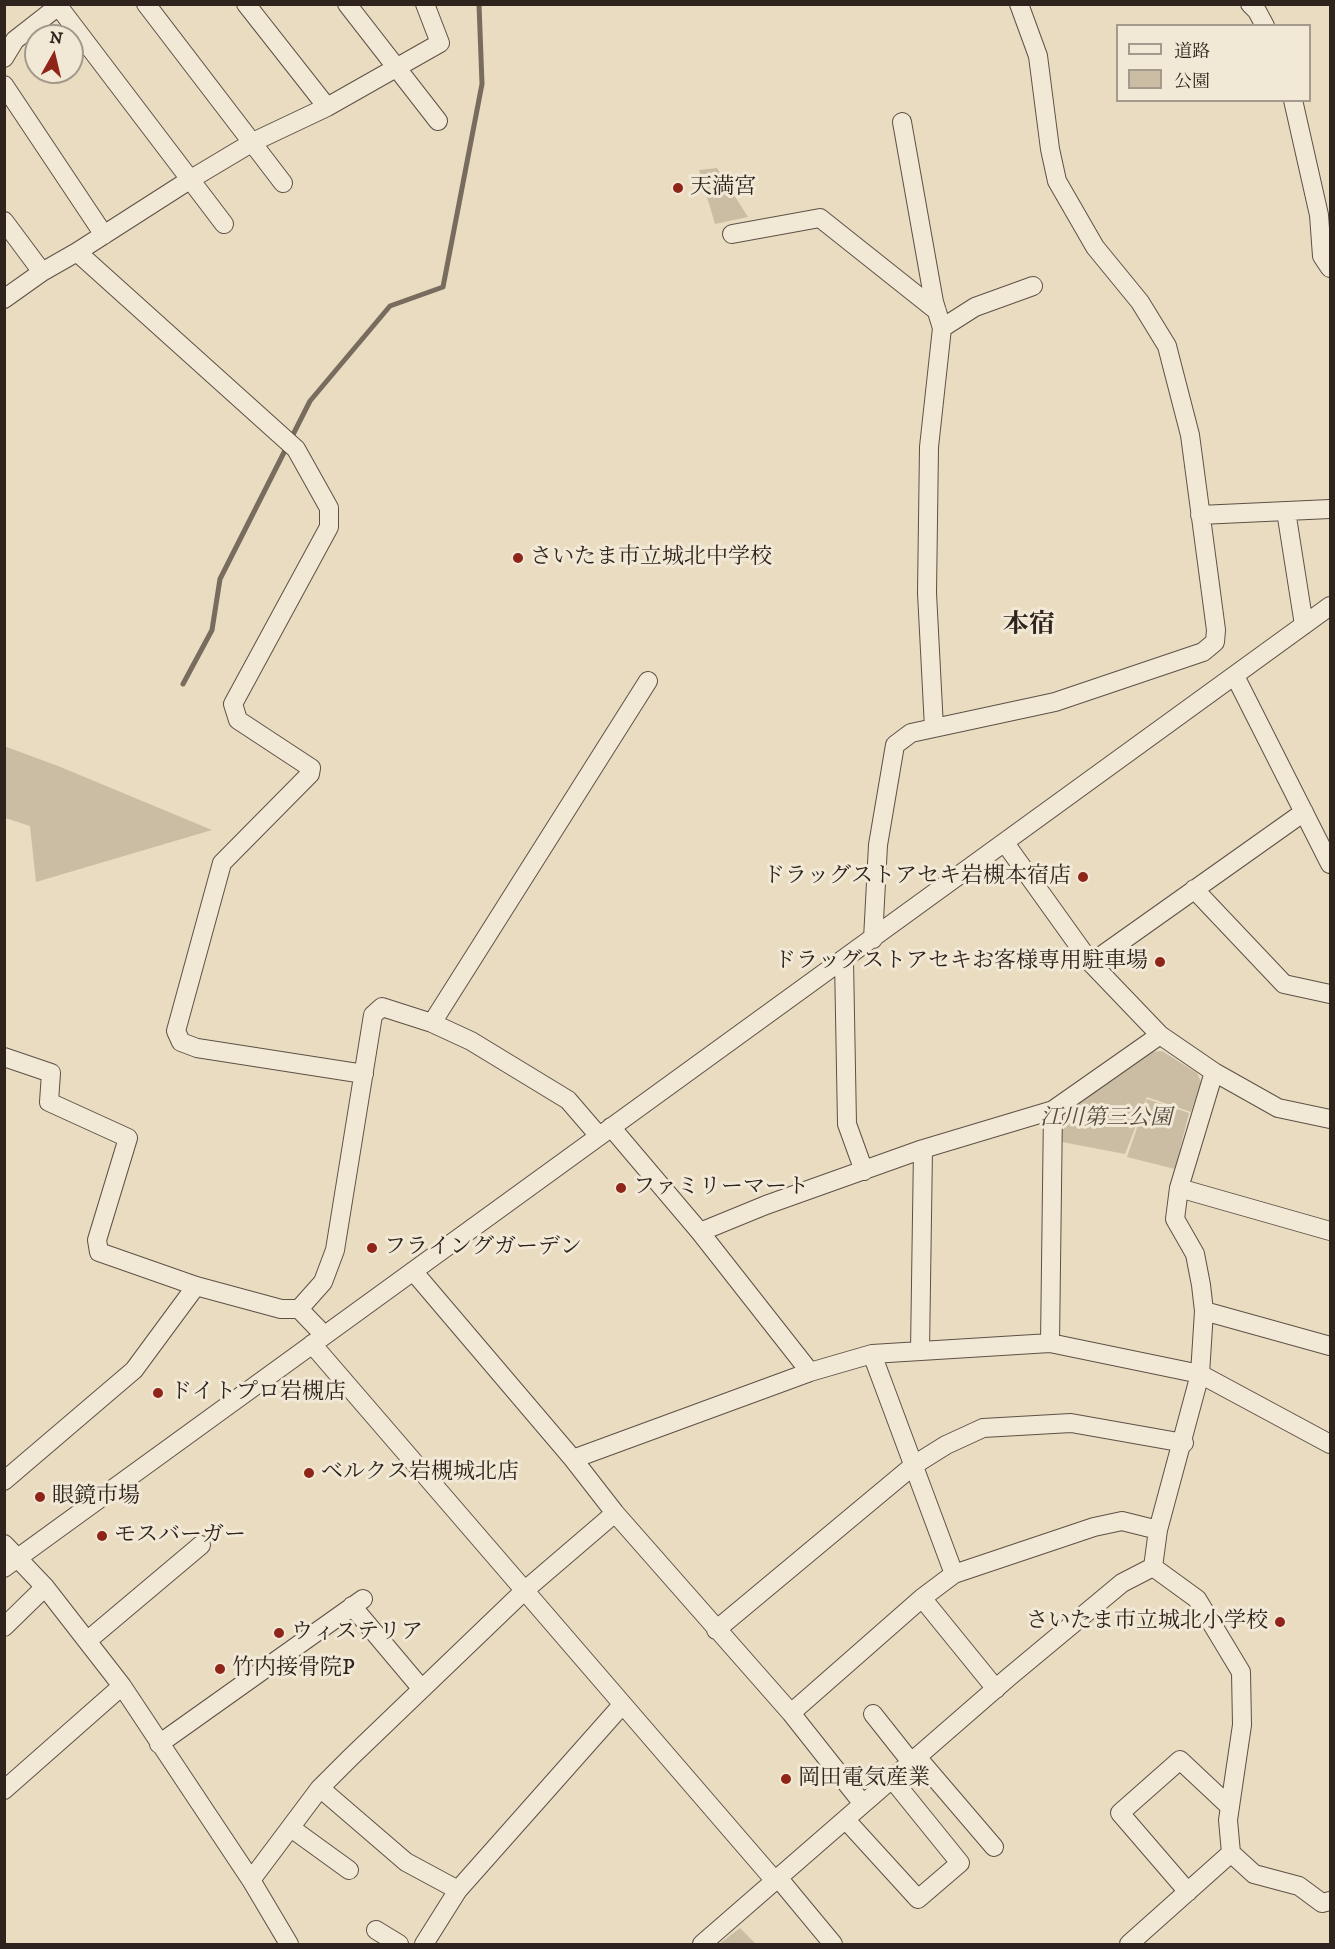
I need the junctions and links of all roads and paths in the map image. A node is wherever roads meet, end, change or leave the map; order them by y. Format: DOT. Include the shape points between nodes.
graph roads {
  1 [pos="146,4"];
  2 [pos="246,4"];
  3 [pos="347,4"];
  4 [pos="425,4"];
  5 [pos="1018,4"];
  6 [pos="1250,4"];
  7 [pos="60,6"];
  8 [pos="1264,24"];
  9 [pos="4,58"];
  10 [pos="396,68"];
  11 [pos="4,85"];
  12 [pos="1294,102"];
  13 [pos="327,107"];
  14 [pos="438,121"];
  15 [pos="902,122"];
  16 [pos="253,142"];
  17 [pos="190,179"];
  18 [pos="283,183"];
  19 [pos="1325,209"];
  20 [pos="4,221"];
  21 [pos="224,224"];
  22 [pos="732,234"];
  23 [pos="104,235"];
  24 [pos="77,252"];
  25 [pos="1330,268"];
  26 [pos="42,272"];
  27 [pos="1033,286"];
  28 [pos="4,299"];
  29 [pos="937,310"];
  30 [pos="942,328"];
  31 [pos="1330,509"];
  32 [pos="1286,511"];
  33 [pos="1200,514"];
  34 [pos="1330,606"];
  35 [pos="1304,625"];
  36 [pos="1235,676"];
  37 [pos="648,681"];
  38 [pos="934,728"];
  39 [pos="1304,812"];
  40 [pos="1005,843"];
  41 [pos="1330,864"];
  42 [pos="1194,889"];
  43 [pos="873,939"];
  44 [pos="844,960"];
  45 [pos="1091,963"];
  46 [pos="1330,994"];
  47 [pos="432,1023"];
  48 [pos="1160,1035"];
  49 [pos="4,1057"];
  50 [pos="1214,1072"];
  51 [pos="364,1074"];
  52 [pos="1053,1110"];
  53 [pos="1330,1119"];
  54 [pos="605,1132"];
  55 [pos="922,1149"];
  56 [pos="864,1171"];
  57 [pos="1179,1188"];
  58 [pos="1330,1231"];
  59 [pos="700,1232"];
  60 [pos="413,1271"];
  61 [pos="196,1286"];
  62 [pos="299,1309"];
  63 [pos="1204,1311"];
  64 [pos="318,1340"];
  65 [pos="1050,1343"];
  66 [pos="1330,1346"];
  67 [pos="920,1351"];
  68 [pos="872,1354"];
  69 [pos="810,1372"];
  70 [pos="1200,1374"];
  71 [pos="1184,1443"];
  72 [pos="1330,1444"];
  73 [pos="573,1459"];
  74 [pos="914,1465"];
  75 [pos="4,1481"];
  76 [pos="615,1513"];
  77 [pos="1158,1530"];
  78 [pos="4,1544"];
  79 [pos="201,1545"];
  80 [pos="11,1563"];
  81 [pos="1153,1567"];
  82 [pos="954,1574"];
  83 [pos="45,1587"];
  84 [pos="524,1591"];
  85 [pos="922,1598"];
  86 [pos="4,1626"];
  87 [pos="716,1630"];
  88 [pos="87,1641"];
  89 [pos="122,1686"];
  90 [pos="421,1688"];
  91 [pos="996,1689"];
  92 [pos="622,1706"];
  93 [pos="791,1713"];
  94 [pos="873,1714"];
  95 [pos="159,1744"];
  96 [pos="914,1760"];
  97 [pos="892,1779"];
  98 [pos="5,1788"];
  99 [pos="321,1788"];
  100 [pos="863,1804"];
  101 [pos="1229,1806"];
  102 [pos="846,1820"];
  103 [pos="291,1828"];
  104 [pos="994,1847"];
  105 [pos="1231,1853"];
  106 [pos="349,1870"];
  107 [pos="251,1880"];
  108 [pos="778,1881"];
  109 [pos="458,1890"];
  110 [pos="1188,1892"];
  111 [pos="1328,1905"];
  112 [pos="376,1929"];
  113 [pos="283,1941"];
  114 [pos="399,1944"];
  115 [pos="425,1944"];
  116 [pos="702,1944"];
  117 [pos="832,1944"];
  118 [pos="1129,1944"];
  1 -- 16 [label="street"];
  2 -- 13 [label="street"];
  3 -- 10 [label="street"];
  4 -- 10 [label="street" via="440,44"];
  5 -- 33 [label="street" via="1038,56 1058,181 1095,247 1140,302 1167,346 1190,435"];
  6 -- 8 [label="street"];
  7 -- 9 [label="street" via="15,40"];
  7 -- 17 [label="street"];
  10 -- 13 [label="street"];
  10 -- 14 [label="street"];
  11 -- 23 [label="street"];
  12 -- 19 [label="street"];
  13 -- 16 [label="street"];
  15 -- 29 [label="street"];
  16 -- 17 [label="street"];
  16 -- 18 [label="street"];
  17 -- 21 [label="street"];
  17 -- 23 [label="street"];
  19 -- 25 [label="street" via="1322,256"];
  20 -- 26 [label="street"];
  22 -- 29 [label="street" via="820,218"];
  23 -- 24 [label="street"];
  24 -- 26 [label="street"];
  24 -- 51 [label="street" via="296,449 329,508 329,527 233,704 238,720 311,768 310,774 222,863 176,1031 181,1042 197,1048"];
  26 -- 28 [label="street"];
  27 -- 30 [label="street" via="975,307"];
  29 -- 30 [label="street"];
  30 -- 38 [label="street" via="929,447 927,593"];
  31 -- 32 [label="street"];
  32 -- 33 [label="street"];
  32 -- 35 [label="street"];
  33 -- 38 [label="street" via="1216,630 1215,642 1203,652 1055,702"];
  34 -- 35 [label="street"];
  35 -- 36 [label="street"];
  36 -- 39 [label="street"];
  36 -- 40 [label="street"];
  37 -- 47 [label="street"];
  38 -- 43 [label="street" via="911,733 895,745 878,845"];
  39 -- 41 [label="street"];
  39 -- 42 [label="street"];
  40 -- 43 [label="street"];
  40 -- 45 [label="street"];
  42 -- 45 [label="street"];
  42 -- 46 [label="street" via="1284,984"];
  43 -- 44 [label="street"];
  44 -- 54 [label="street"];
  44 -- 56 [label="street" via="847,1124"];
  45 -- 48 [label="street"];
  47 -- 51 [label="street" via="382,1007 373,1015"];
  47 -- 54 [label="street" via="471,1041 568,1100"];
  48 -- 50 [label="street"];
  48 -- 52 [label="street"];
  49 -- 61 [label="street" via="51,1073 49,1102 128,1138 97,1240 99,1252"];
  50 -- 53 [label="street" via="1278,1108"];
  50 -- 57 [label="street"];
  51 -- 62 [label="street" via="335,1250 323,1282"];
  52 -- 55 [label="street"];
  52 -- 65 [label="street"];
  54 -- 59 [label="street"];
  54 -- 60 [label="street"];
  55 -- 56 [label="street"];
  55 -- 67 [label="street"];
  56 -- 59 [label="street"];
  57 -- 58 [label="street"];
  57 -- 63 [label="street" via="1175,1219 1195,1254"];
  59 -- 69 [label="street"];
  60 -- 64 [label="street"];
  60 -- 73 [label="street"];
  61 -- 62 [label="street" via="281,1309"];
  61 -- 75 [label="street" via="134,1370"];
  62 -- 64 [label="street"];
  63 -- 66 [label="street"];
  63 -- 70 [label="street"];
  64 -- 80 [label="street"];
  64 -- 84 [label="street"];
  65 -- 67 [label="street"];
  65 -- 70 [label="street"];
  67 -- 68 [label="street"];
  68 -- 69 [label="street"];
  68 -- 74 [label="street"];
  69 -- 73 [label="street"];
  70 -- 71 [label="street"];
  70 -- 72 [label="street"];
  71 -- 74 [label="street" via="1071,1423 983,1428 945,1444"];
  71 -- 77 [label="street"];
  73 -- 76 [label="street"];
  74 -- 82 [label="street"];
  74 -- 87 [label="street"];
  76 -- 84 [label="street"];
  76 -- 87 [label="street"];
  77 -- 81 [label="street"];
  77 -- 82 [label="street" via="1122,1521 1094,1527"];
  78 -- 80 [label="street"];
  79 -- 88 [label="street"];
  80 -- 83 [label="street"];
  81 -- 91 [label="street" via="1122,1583"];
  81 -- 101 [label="street" via="1197,1599 1241,1672 1242,1725"];
  82 -- 85 [label="street"];
  83 -- 86 [label="street"];
  83 -- 88 [label="street"];
  84 -- 90 [label="street"];
  84 -- 92 [label="street"];
  85 -- 91 [label="street"];
  85 -- 93 [label="street"];
  87 -- 93 [label="street"];
  88 -- 89 [label="street"];
  89 -- 95 [label="street"];
  89 -- 98 [label="street"];
  90 -- 95 [label="street" via="358,1603"];
  90 -- 99 [label="street"];
  91 -- 96 [label="street"];
  92 -- 108 [label="street"];
  92 -- 109 [label="street"];
  93 -- 100 [label="street"];
  94 -- 96 [label="street"];
  95 -- 107 [label="street"];
  96 -- 97 [label="street"];
  96 -- 104 [label="street"];
  97 -- 100 [label="street"];
  97 -- 102 [label="street" via="960,1863 918,1899"];
  99 -- 103 [label="street"];
  99 -- 109 [label="street" via="406,1862"];
  100 -- 102 [label="street"];
  101 -- 105 [label="street"];
  101 -- 110 [label="street" via="1180,1760 1120,1813"];
  102 -- 108 [label="street"];
  103 -- 106 [label="street"];
  103 -- 107 [label="street"];
  105 -- 110 [label="street"];
  105 -- 111 [label="street" via="1254,1874 1299,1886"];
  107 -- 113 [label="street"];
  108 -- 116 [label="street"];
  108 -- 117 [label="street"];
  109 -- 115 [label="street"];
  110 -- 118 [label="street"];
  112 -- 114 [label="street"];
}
